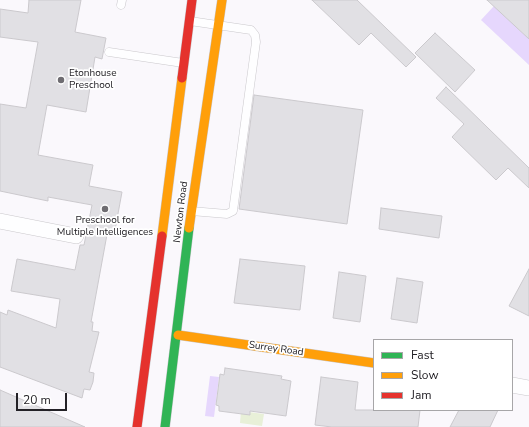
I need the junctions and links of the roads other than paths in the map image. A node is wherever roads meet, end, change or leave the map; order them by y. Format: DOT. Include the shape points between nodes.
graph roads {
  1 [pos="192,0"];
  2 [pos="222,0"];
  3 [pos="190,21"];
  4 [pos="218,25"];
  5 [pos="109,52"];
  6 [pos="184,64"];
  7 [pos="192,211"];
  8 [pos="0,221"];
  9 [pos="76,236"];
  10 [pos="178,335"];
  11 [pos="373,363"];
  12 [pos="513,385"];
  13 [pos="529,388"];
  14 [pos="136,427"];
  15 [pos="165,427"];
  1 -- 3 [label="main road, Newton Road"];
  2 -- 4 [label="main road, Newton Road"];
  3 -- 4 [label="lane"];
  3 -- 6 [label="main road, Newton Road"];
  4 -- 7 [label="main road, Newton Road"];
  4 -- 7 [label="lane" via="251,30 256,42 233,211 227,214"];
  5 -- 6 [label="lane"];
  6 -- 14 [label="main road, Newton Road"];
  7 -- 10 [label="main road, Newton Road"];
  8 -- 9 [label="street"];
  10 -- 11 [label="main road, Surrey Road"];
  10 -- 15 [label="main road, Newton Road"];
  12 -- 13 [label="street"];
}
